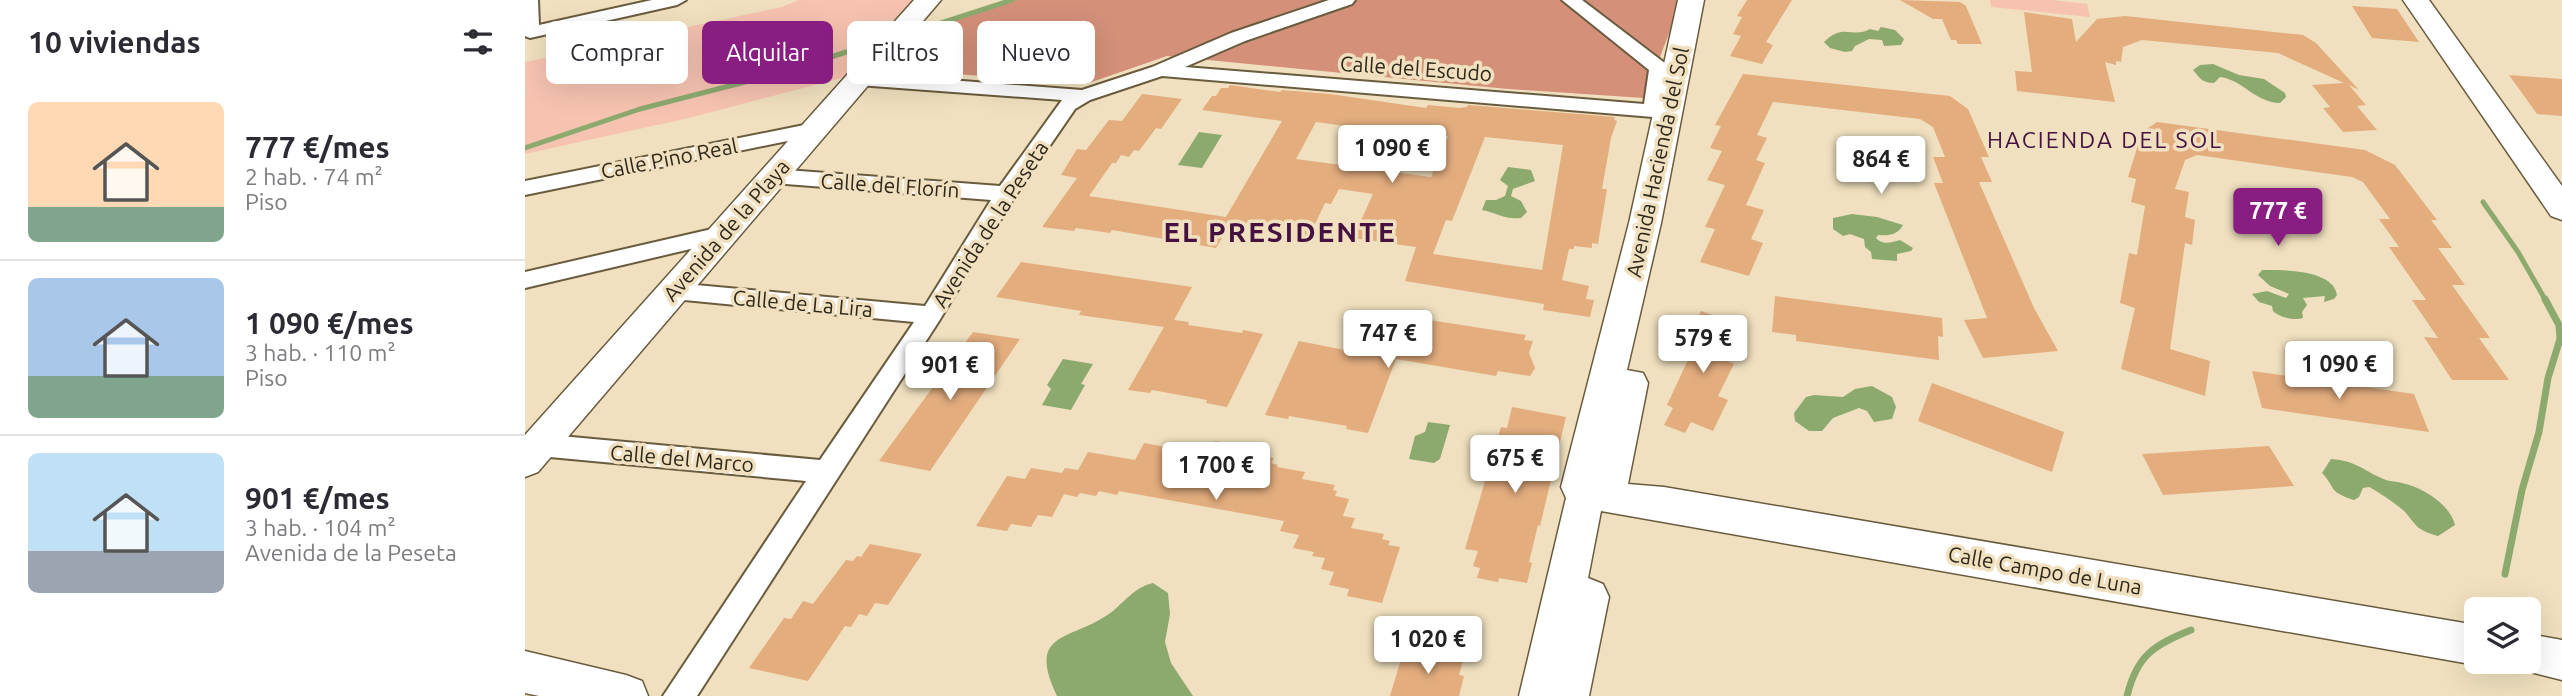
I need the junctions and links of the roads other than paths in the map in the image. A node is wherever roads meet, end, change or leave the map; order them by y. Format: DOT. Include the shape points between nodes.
graph roads {
  1 [pos="529,0"];
  2 [pos="677,0"];
  3 [pos="1346,0"];
  4 [pos="1571,0"];
  5 [pos="1691,0"];
  6 [pos="1709,0"];
  7 [pos="2417,0"];
  8 [pos="1159,71"];
  9 [pos="963,80"];
  10 [pos="854,84"];
  11 [pos="1083,96"];
  12 [pos="1661,111"];
  13 [pos="814,129"];
  14 [pos="773,176"];
  15 [pos="525,188"];
  16 [pos="1006,194"];
  17 [pos="2562,209"];
  18 [pos="725,234"];
  19 [pos="525,279"];
  20 [pos="674,291"];
  21 [pos="931,315"];
  22 [pos="532,453"];
  23 [pos="826,472"];
  24 [pos="1599,495"];
  25 [pos="2464,643"];
  26 [pos="2541,656"];
  27 [pos="2562,660"];
  28 [pos="525,672"];
  29 [pos="626,696"];
  30 [pos="679,696"];
  31 [pos="1541,696"];
  32 [pos="1567,696"];
  1 -- 2 [label="street" via="530,32"];
  3 -- 8 [label="street, Avenida de la Peseta" via="1238,37"];
  4 -- 12 [label="street" via="1659,68"];
  5 -- 12 [label="street, Avenida Hacienda del Sol"];
  6 -- 24 [label="street, Avenida Hacienda del Sol" via="1658,272 1648,293"];
  7 -- 17 [label="street"];
  8 -- 11 [label="street, Avenida de la Peseta"];
  8 -- 12 [label="street, Calle del Escudo"];
  9 -- 11 [label="street"];
  10 -- 13 [label="street, Avenida de la Playa"];
  11 -- 16 [label="street, Avenida de la Peseta" via="1068,105"];
  12 -- 24 [label="street, Avenida Hacienda del Sol"];
  13 -- 14 [label="street, Avenida de la Playa"];
  13 -- 15 [label="street, Calle Pino Real"];
  14 -- 16 [label="street, Calle del Florín"];
  14 -- 18 [label="street, Avenida de la Playa"];
  16 -- 21 [label="street, Avenida de la Peseta"];
  18 -- 19 [label="street"];
  18 -- 20 [label="street, Avenida de la Playa"];
  20 -- 21 [label="street, Calle de La Lira"];
  20 -- 22 [label="street, Avenida de la Playa"];
  21 -- 23 [label="street, Avenida de la Peseta"];
  22 -- 23 [label="street, Calle del Marco"];
  23 -- 30 [label="street, Avenida de la Peseta"];
  24 -- 25 [label="street, Calle Campo de Luna"];
  24 -- 31 [label="street, Avenida Hacienda del Sol"];
  24 -- 32 [label="street, Avenida Hacienda del Sol"];
  26 -- 27 [label="street"];
  28 -- 29 [label="street"];
}
